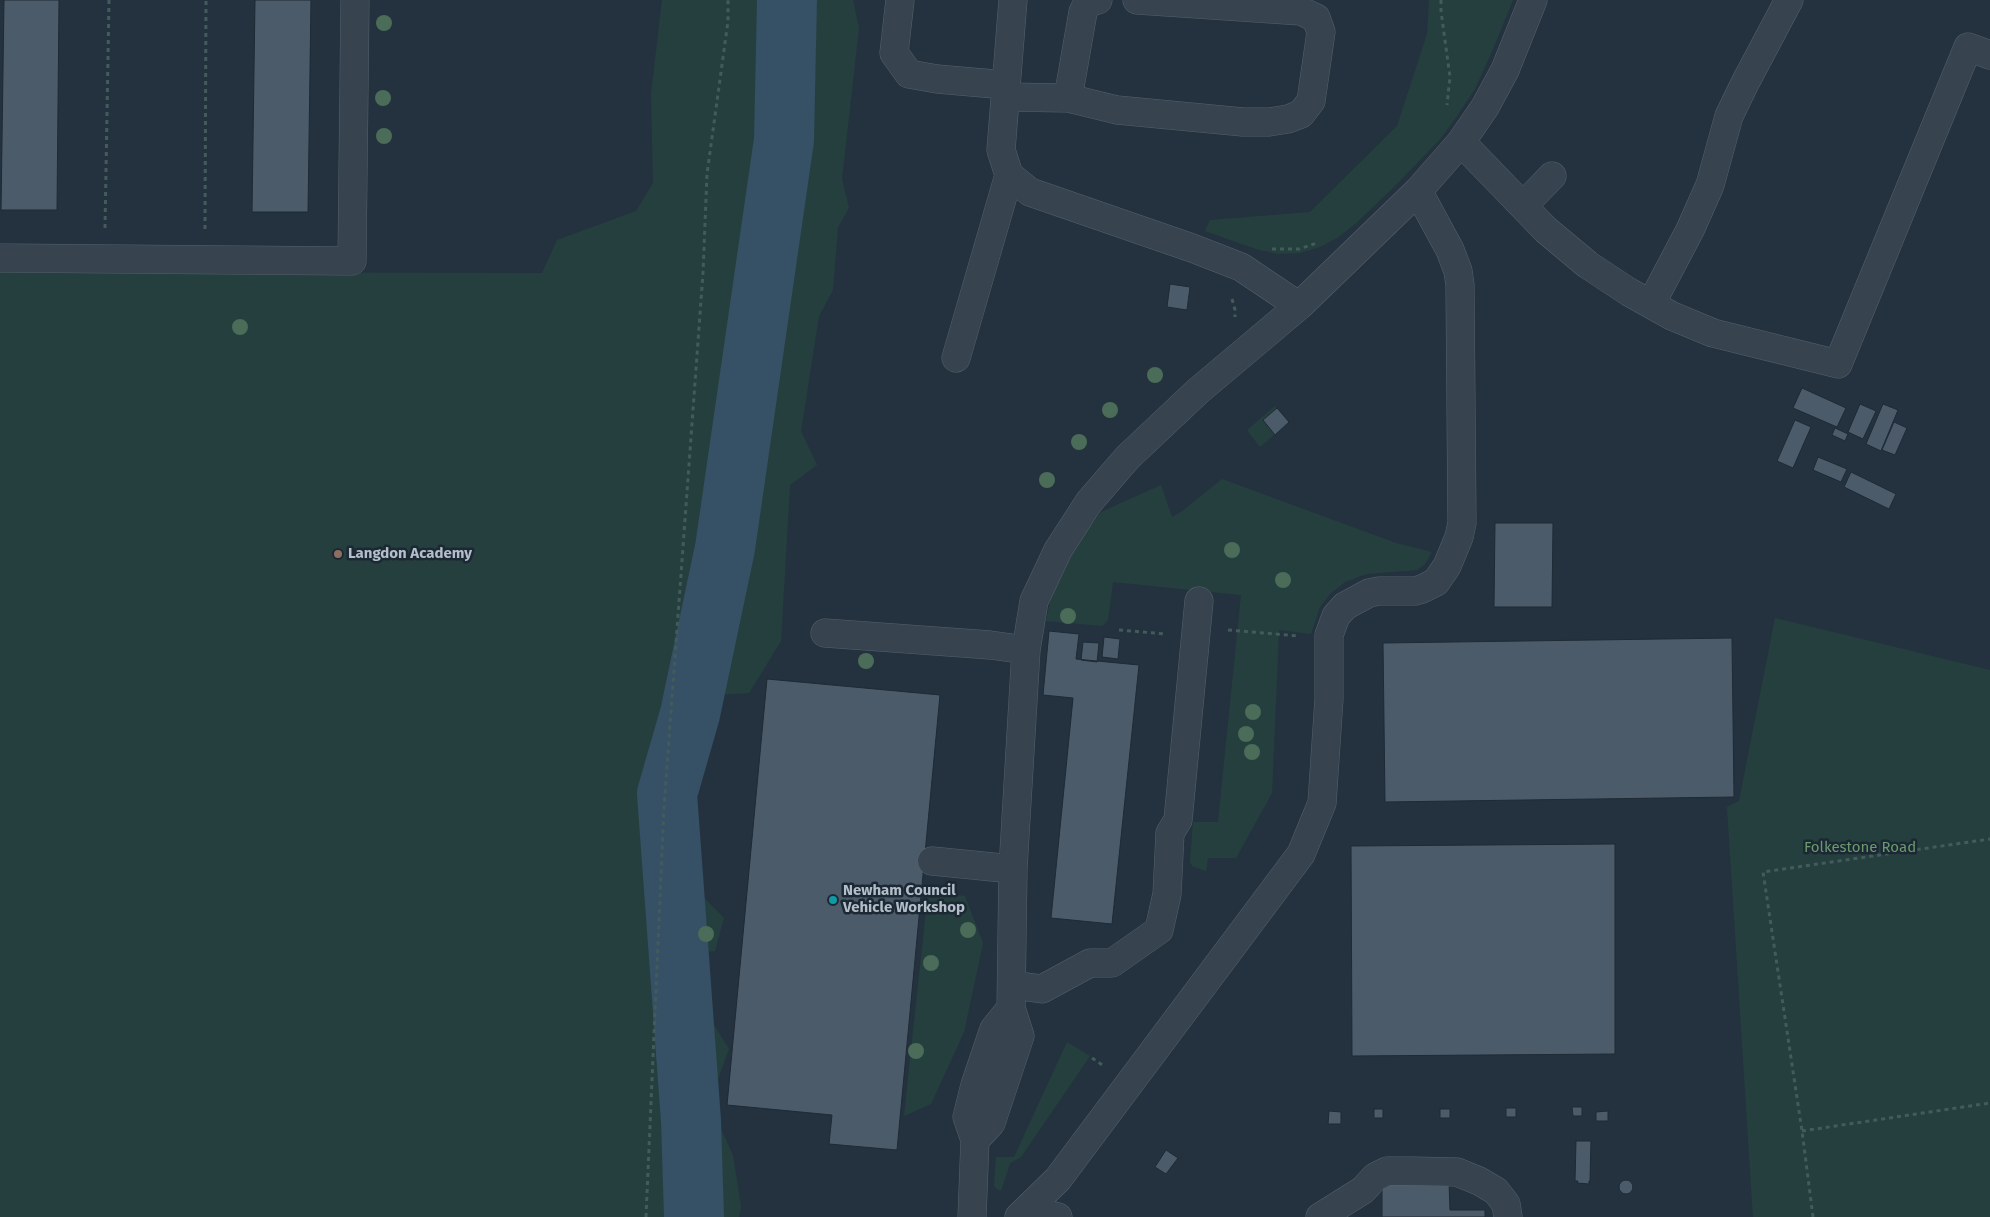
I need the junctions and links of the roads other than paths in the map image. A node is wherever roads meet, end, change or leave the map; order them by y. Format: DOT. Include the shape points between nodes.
graph roads {
  1 [pos="355,0"];
  2 [pos="900,0"];
  3 [pos="1013,0"];
  4 [pos="1098,0"];
  5 [pos="1137,0"];
  6 [pos="1534,0"];
  7 [pos="1789,0"];
  8 [pos="1990,55"];
  9 [pos="1005,91"];
  10 [pos="1068,98"];
  11 [pos="1462,142"];
  12 [pos="1009,175"];
  13 [pos="1552,176"];
  14 [pos="1418,191"];
  15 [pos="1523,206"];
  16 [pos="0,258"];
  17 [pos="1651,304"];
  18 [pos="1299,306"];
  19 [pos="956,358"];
  20 [pos="1199,601"];
  21 [pos="825,633"];
  22 [pos="1026,650"];
  23 [pos="932,861"];
  24 [pos="1013,869"];
  25 [pos="1012,997"];
  26 [pos="1023,1213"];
  27 [pos="972,1217"];
  28 [pos="1058,1217"];
  29 [pos="1320,1217"];
  30 [pos="1508,1217"];
  1 -- 16 [label="street" via="352,261"];
  2 -- 9 [label="street" via="894,53 909,74"];
  3 -- 9 [label="street"];
  4 -- 10 [label="street" via="1088,2 1083,12"];
  5 -- 10 [label="street" via="1301,11 1316,18 1321,32 1311,101 1301,114 1288,119 1243,122 1117,110"];
  6 -- 11 [label="street" via="1505,70 1486,107"];
  7 -- 17 [label="street" via="1729,116 1710,185"];
  8 -- 17 [label="street" via="1968,47 1838,364 1713,333"];
  9 -- 10 [label="street"];
  9 -- 12 [label="street" via="1000,150"];
  11 -- 14 [label="street"];
  11 -- 15 [label="street"];
  12 -- 18 [label="street" via="1030,192 1242,267"];
  12 -- 19 [label="street"];
  13 -- 15 [label="street"];
  14 -- 18 [label="street"];
  14 -- 26 [label="street" via="1450,250 1460,285 1462,523 1459,537 1447,566 1436,582 1422,589 1368,593 1345,606 1336,616 1329,635 1330,699 1322,803 1301,854 1058,1179"];
  15 -- 17 [label="street" via="1588,265"];
  18 -- 22 [label="street" via="1198,391 1128,457 1089,502 1058,550 1034,601"];
  20 -- 25 [label="street" via="1178,820 1170,833 1167,894 1159,930 1112,963 1090,963 1042,989"];
  21 -- 22 [label="street"];
  22 -- 24 [label="street"];
  23 -- 24 [label="street"];
  24 -- 25 [label="street"];
  25 -- 27 [label="street" via="1020,1036 991,1123 975,1140"];
  26 -- 28 [label="street"];
  29 -- 30 [label="street" via="1387,1171 1457,1172 1496,1191 1506,1204"];
}
